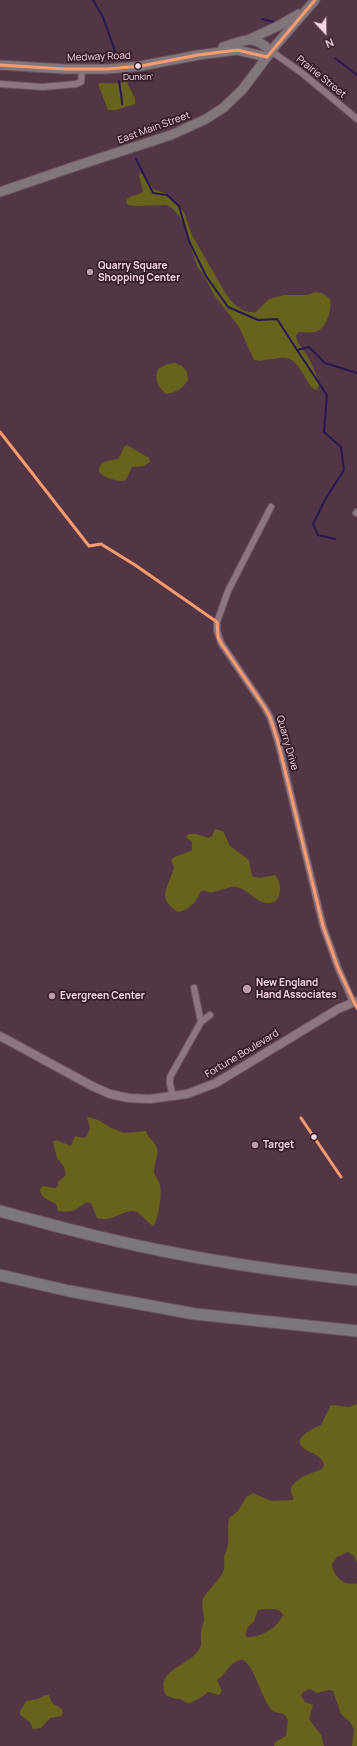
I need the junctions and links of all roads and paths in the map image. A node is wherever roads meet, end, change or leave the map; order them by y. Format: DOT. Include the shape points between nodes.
graph roads {
  1 [pos="312,3"];
  2 [pos="243,41"];
  3 [pos="269,54"];
  4 [pos="198,55"];
  5 [pos="0,65"];
  6 [pos="82,70"];
  7 [pos="0,84"];
  8 [pos="357,119"];
  9 [pos="0,192"];
  10 [pos="271,507"];
  11 [pos="194,988"];
  12 [pos="355,1001"];
  13 [pos="210,1015"];
  14 [pos="201,1022"];
  15 [pos="0,1036"];
  16 [pos="174,1097"];
  17 [pos="0,1211"];
  18 [pos="0,1275"];
  19 [pos="357,1280"];
  20 [pos="357,1331"];
  1 -- 2 [label="main road" via="278,26"];
  1 -- 3 [label="main road, East Main Street"];
  2 -- 3 [label="main road, Medway Road" via="257,40"];
  2 -- 4 [label="main road, Medway Road"];
  3 -- 4 [label="main road, Medway Road" via="237,50"];
  3 -- 8 [label="street, Prairie Street" via="302,73"];
  3 -- 9 [label="main road, East Main Street" via="238,94 218,112 200,123"];
  4 -- 6 [label="main road, Medway Road" via="128,67"];
  5 -- 6 [label="main road, Medway Road"];
  6 -- 7 [label="street" via="81,82 76,84 43,87"];
  10 -- 12 [label="street, Quarry Drive" via="228,592 217,622 217,631 221,642 270,717 323,926 338,968"];
  11 -- 14 [label="street"];
  12 -- 16 [label="main road, Fortune Boulevard" via="216,1083"];
  13 -- 14 [label="street"];
  14 -- 16 [label="street" via="170,1077"];
  15 -- 16 [label="main road, Fortune Boulevard" via="110,1094 150,1100"];
  17 -- 19 [label="highway" via="113,1241 175,1254"];
  18 -- 20 [label="highway" via="69,1291 195,1314"];
}
